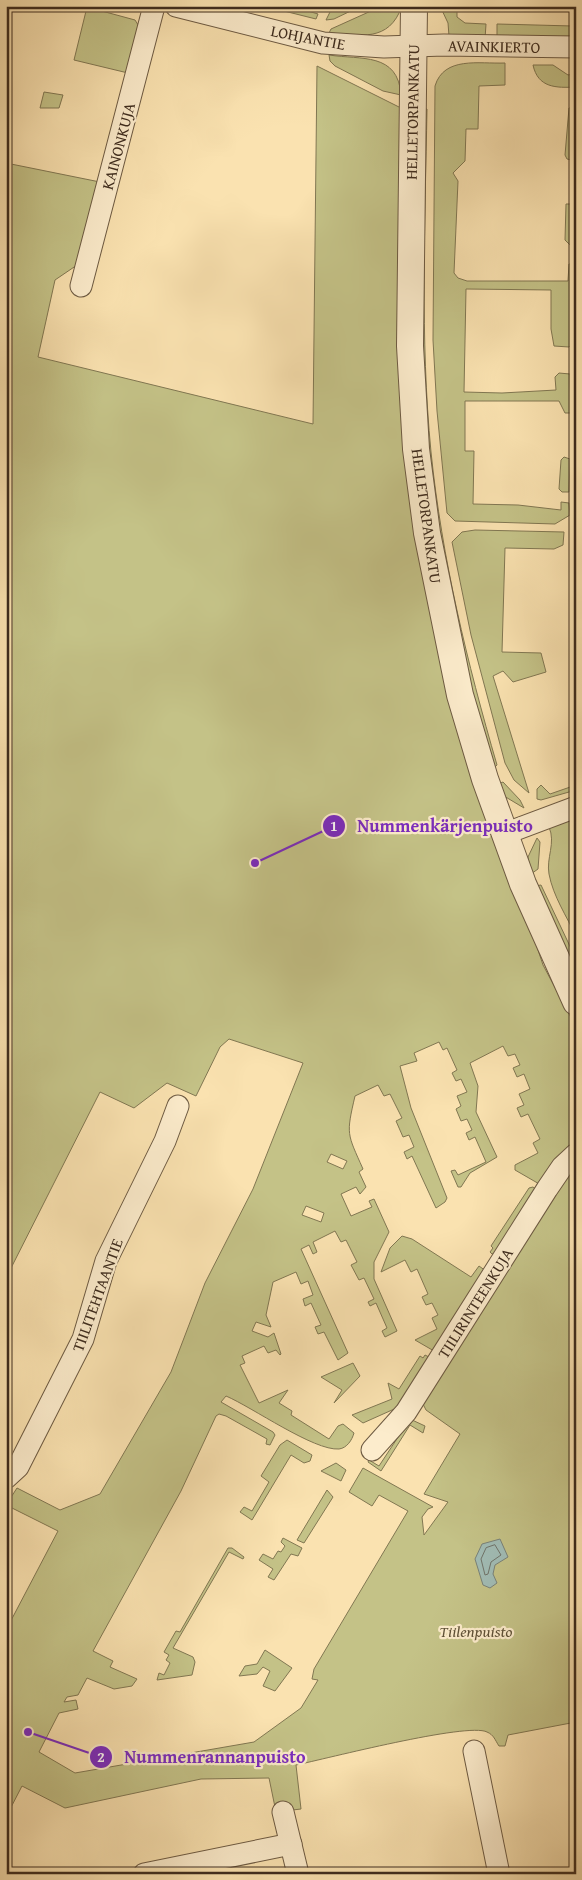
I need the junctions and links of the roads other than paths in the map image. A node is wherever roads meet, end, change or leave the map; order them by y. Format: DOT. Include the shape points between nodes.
graph roads {
  1 [pos="154,6"];
  2 [pos="176,6"];
  3 [pos="414,6"];
  4 [pos="413,46"];
  5 [pos="576,47"];
  6 [pos="81,286"];
  7 [pos="576,807"];
  8 [pos="504,834"];
  9 [pos="576,1001"];
  10 [pos="178,1106"];
  11 [pos="576,1154"];
  12 [pos="372,1450"];
  13 [pos="6,1478"];
  14 [pos="474,1751"];
  15 [pos="283,1812"];
  16 [pos="292,1844"];
  17 [pos="144,1874"];
  18 [pos="298,1874"];
  19 [pos="499,1874"];
  1 -- 6 [label="street, KAINONKUJA"];
  2 -- 4 [label="street, LOHJANTIE" via="323,44"];
  3 -- 4 [label="street, HELLETORPANKATU"];
  4 -- 5 [label="street, AVAINKIERTO"];
  4 -- 8 [label="street, HELLETORPANKATU" via="410,346 416,450 427,533 460,695"];
  7 -- 8 [label="street"];
  8 -- 9 [label="street, HELLETORPANKATU" via="534,911"];
  10 -- 13 [label="street, TIILITEHTAANTIE" via="165,1141 106,1261 83,1339 18,1467"];
  11 -- 12 [label="street, TIILIRINTEENKUJA" via="547,1190 410,1407"];
  14 -- 19 [label="street"];
  15 -- 16 [label="street"];
  16 -- 17 [label="street"];
  16 -- 18 [label="street"];
}
